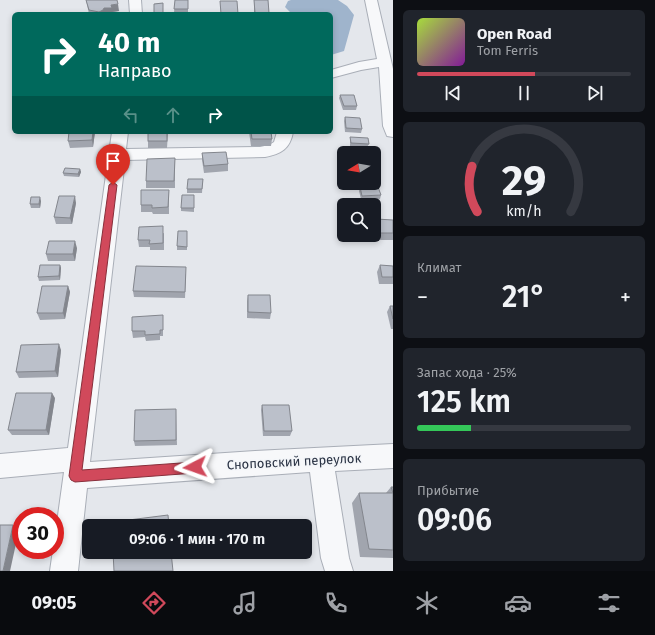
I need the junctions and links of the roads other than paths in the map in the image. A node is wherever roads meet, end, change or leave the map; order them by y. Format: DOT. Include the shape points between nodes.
graph roads {
  1 [pos="136,0"];
  2 [pos="371,0"];
  3 [pos="136,12"];
  4 [pos="384,62"];
  5 [pos="333,73"];
  6 [pos="391,98"];
  7 [pos="393,132"];
  8 [pos="120,134"];
  9 [pos="285,134"];
  10 [pos="117,155"];
  11 [pos="393,456"];
  12 [pos="321,459"];
  13 [pos="0,466"];
  14 [pos="76,468"];
  15 [pos="64,571"];
  16 [pos="339,571"];
  1 -- 3 [label="street"];
  2 -- 4 [label="street"];
  4 -- 5 [label="street"];
  4 -- 6 [label="street"];
  6 -- 7 [label="street"];
  8 -- 10 [label="street"];
  9 -- 10 [label="street" via="281,145 274,150 260,152"];
  10 -- 14 [label="street"];
  11 -- 12 [label="street, Сноповский переулок"];
  12 -- 14 [label="street, Сноповский переулок"];
  12 -- 16 [label="street"];
  13 -- 14 [label="street, Сноповский переулок"];
  14 -- 15 [label="street"];
}
